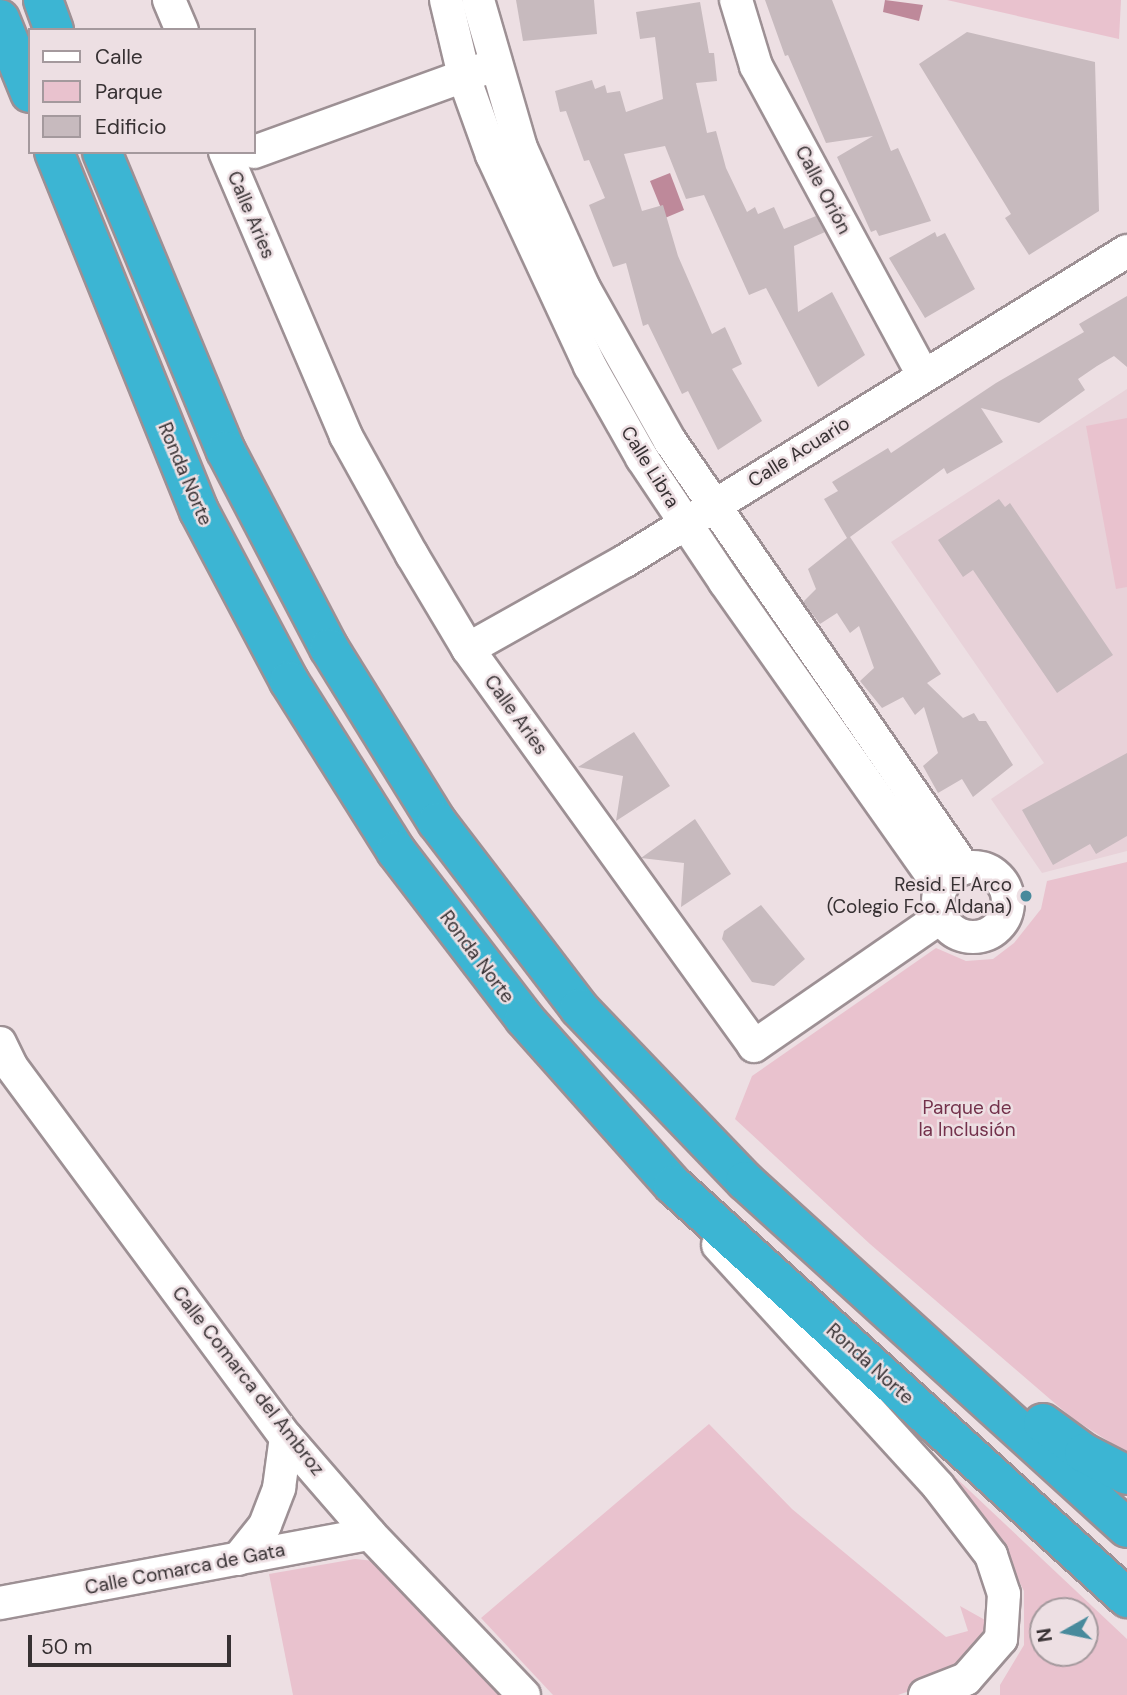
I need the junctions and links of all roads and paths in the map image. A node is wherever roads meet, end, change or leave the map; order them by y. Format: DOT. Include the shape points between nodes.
graph roads {
  1 [pos="43,0"];
  2 [pos="446,0"];
  3 [pos="478,0"];
  4 [pos="736,0"];
  5 [pos="0,19"];
  6 [pos="53,28"];
  7 [pos="494,65"];
  8 [pos="464,75"];
  9 [pos="28,88"];
  10 [pos="256,149"];
  11 [pos="55,154"];
  12 [pos="103,154"];
  13 [pos="240,155"];
  14 [pos="1127,251"];
  15 [pos="923,375"];
  16 [pos="713,506"];
  17 [pos="685,522"];
  18 [pos="468,649"];
  19 [pos="948,891"];
  20 [pos="0,1043"];
  21 [pos="673,1185"];
  22 [pos="860,1288"];
  23 [pos="286,1437"];
  24 [pos="1127,1475"];
  25 [pos="1127,1528"];
  26 [pos="370,1534"];
  27 [pos="239,1559"];
  28 [pos="1127,1598"];
  29 [pos="0,1604"];
  30 [pos="524,1695"];
  31 [pos="925,1695"];
  1 -- 6 [label="highway"];
  2 -- 8 [label="street, Calle Libra"];
  3 -- 7 [label="street, Calle Libra"];
  4 -- 15 [label="street, Calle Orión" via="756,66"];
  5 -- 9 [label="highway"];
  7 -- 8 [label="street"];
  7 -- 16 [label="street, Calle Libra" via="521,148 584,288 670,441"];
  8 -- 10 [label="street"];
  8 -- 17 [label="street, Calle Libra" via="513,204 590,366"];
  11 -- 21 [label="highway, Ronda Norte" via="199,511 289,681 396,851 516,1008"];
  12 -- 22 [label="highway" via="226,451 329,648 437,822 579,1008 745,1181"];
  13 -- 18 [label="street, Calle Aries" via="346,436"];
  14 -- 15 [label="street, Calle Acuario"];
  15 -- 16 [label="street, Calle Acuario"];
  16 -- 17 [label="street, Calle Acuario"];
  16 -- 19 [label="street, Calle Libra"];
  17 -- 18 [label="street, Calle Acuario"];
  17 -- 19 [label="street, Calle Libra"];
  18 -- 19 [label="street, Calle Aries" via="754,1046"];
  20 -- 23 [label="street, Calle Comarca del Ambroz" via="11,1066"];
  21 -- 28 [label="highway, Ronda Norte"];
  21 -- 31 [label="street" via="729,1259 938,1486 991,1555 1004,1594 1001,1639 966,1679"];
  22 -- 24 [label="highway" via="932,1334 1084,1453"];
  22 -- 25 [label="highway"];
  23 -- 26 [label="street, Calle Comarca del Ambroz"];
  23 -- 27 [label="street" via="279,1488 265,1525"];
  26 -- 27 [label="street, Calle Comarca de Gata"];
  26 -- 30 [label="street, Calle Comarca del Ambroz"];
  27 -- 29 [label="street, Calle Comarca de Gata"];
}
